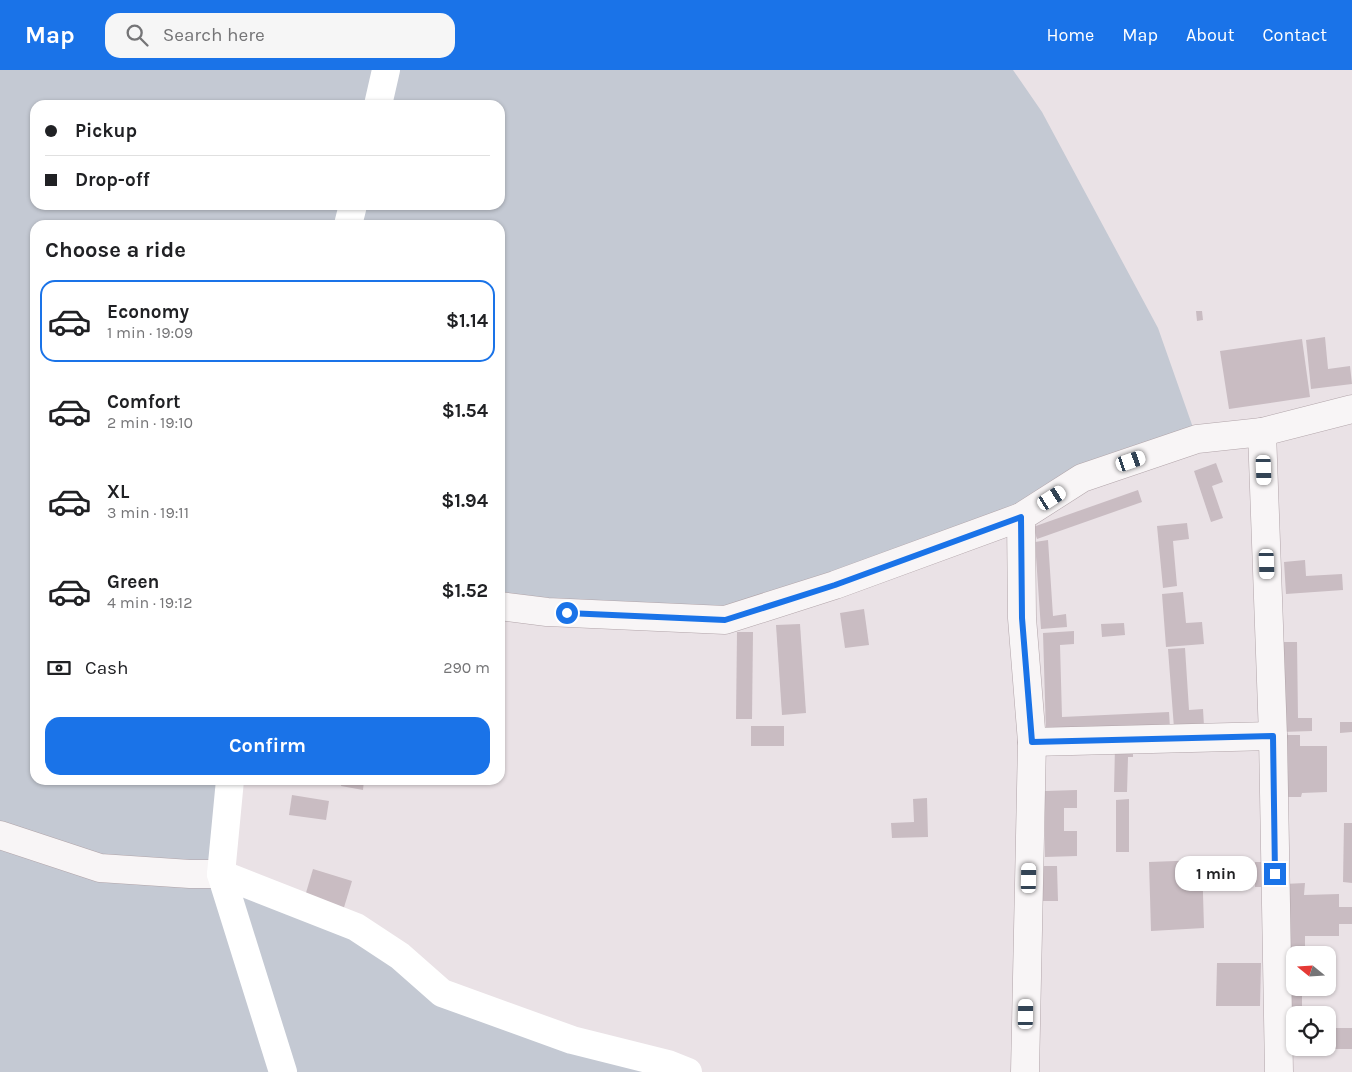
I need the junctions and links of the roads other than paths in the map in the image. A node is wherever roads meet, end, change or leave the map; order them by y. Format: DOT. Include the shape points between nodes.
graph roads {
  1 [pos="386,70"];
  2 [pos="379,100"];
  3 [pos="1352,409"];
  4 [pos="1262,432"];
  5 [pos="1021,517"];
  6 [pos="505,607"];
  7 [pos="1273,736"];
  8 [pos="1032,742"];
  9 [pos="230,785"];
  10 [pos="0,835"];
  11 [pos="221,874"];
  12 [pos="283,1072"];
  13 [pos="688,1072"];
  14 [pos="1025,1072"];
  15 [pos="1279,1072"];
  1 -- 2 [label="street"];
  3 -- 4 [label="street"];
  4 -- 5 [label="street" via="1198,439 1082,478"];
  4 -- 7 [label="street"];
  5 -- 6 [label="street" via="835,585 725,620 547,612"];
  5 -- 8 [label="street" via="1022,618"];
  7 -- 8 [label="street"];
  7 -- 15 [label="street"];
  8 -- 14 [label="street"];
  9 -- 11 [label="street"];
  10 -- 11 [label="street" via="100,868"];
  11 -- 12 [label="street"];
  11 -- 13 [label="street" via="356,927 400,956 442,993 572,1040"];
}
